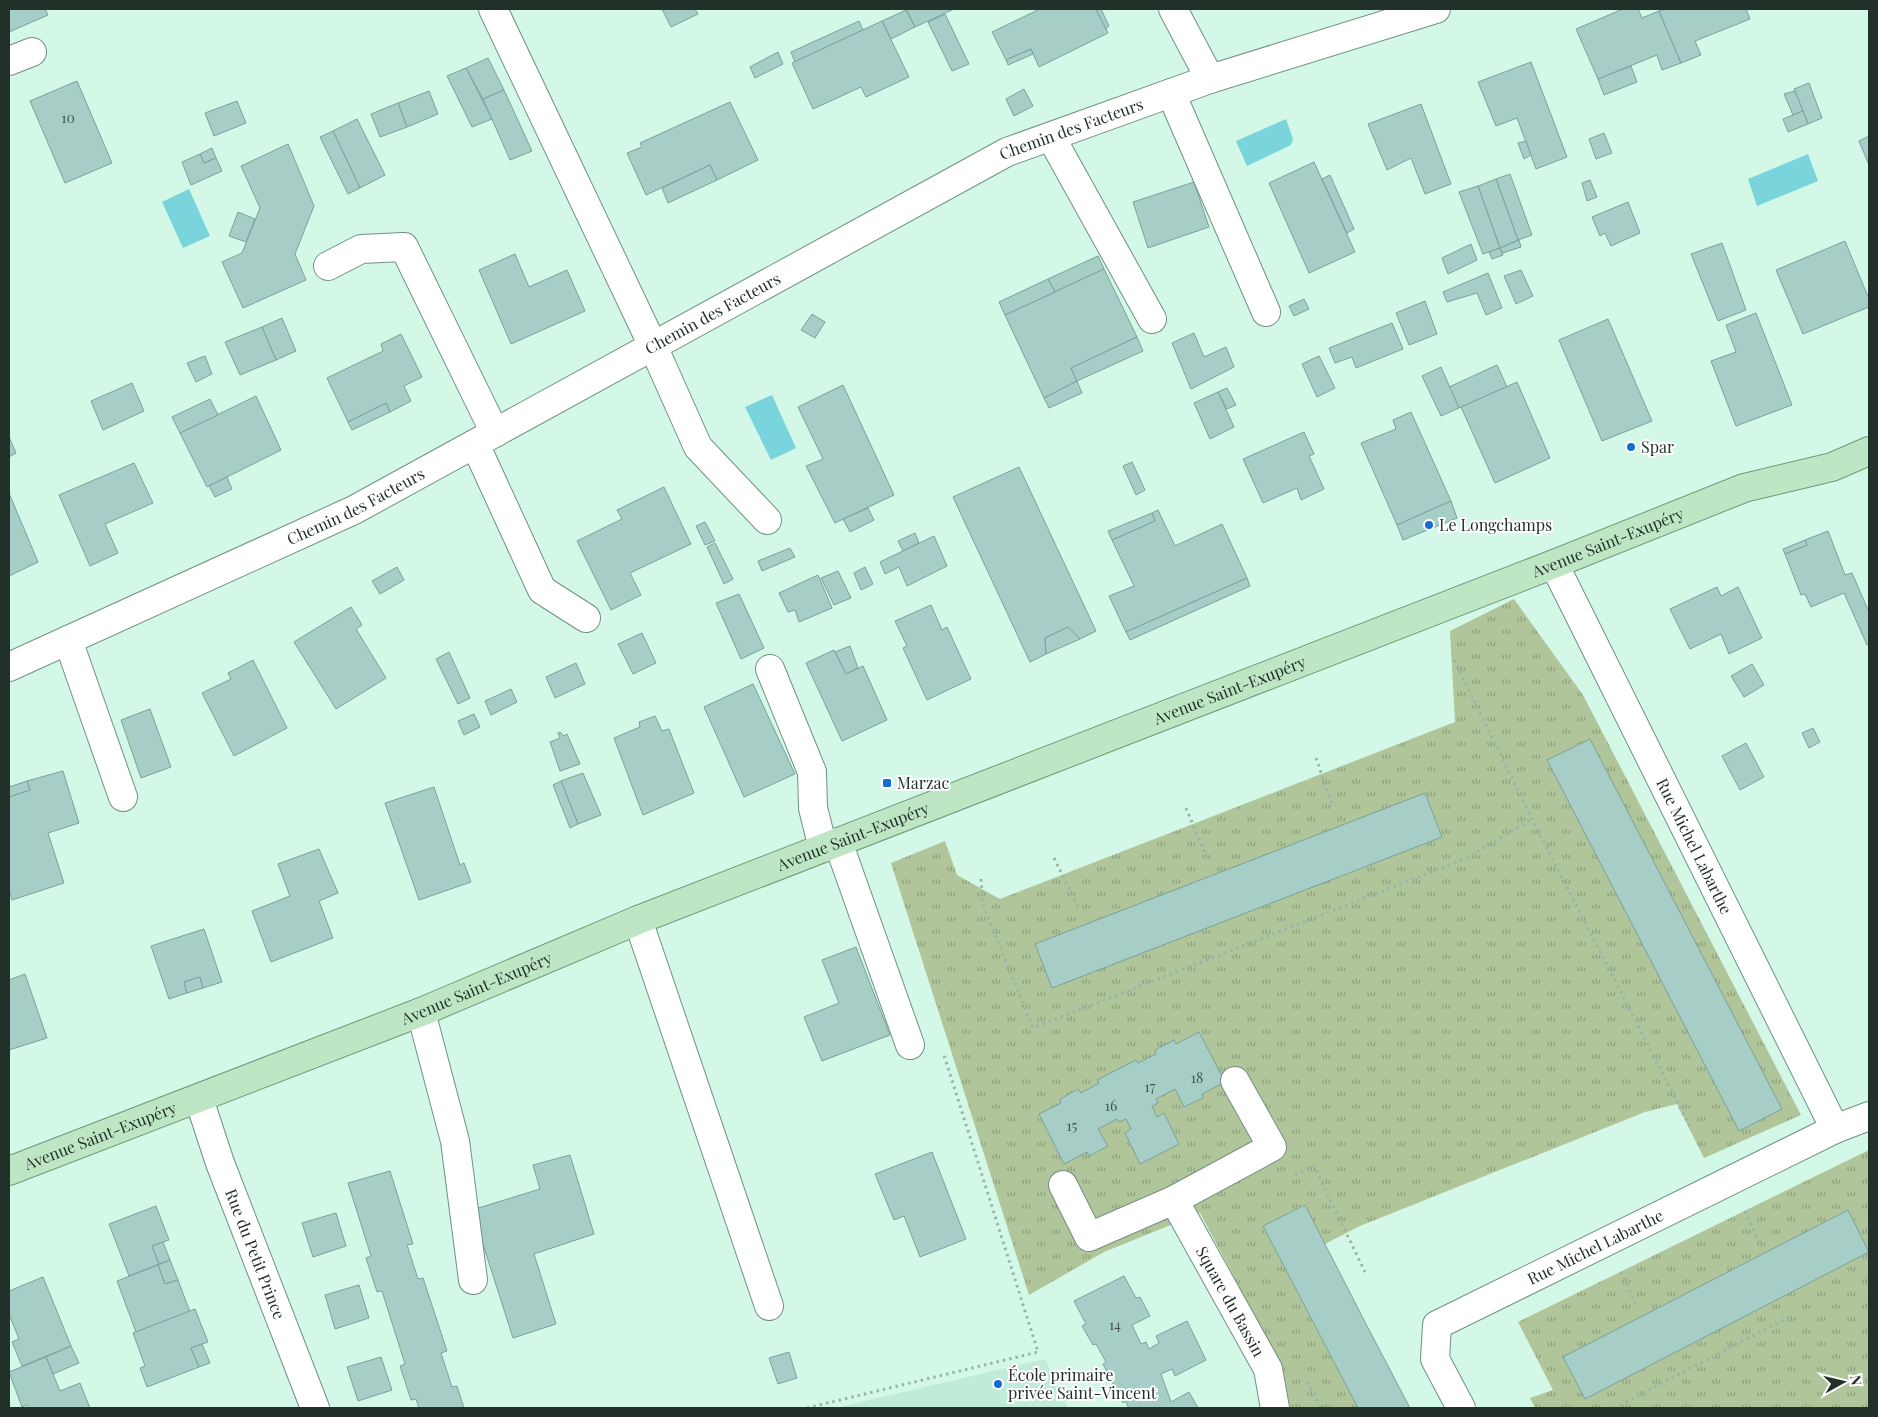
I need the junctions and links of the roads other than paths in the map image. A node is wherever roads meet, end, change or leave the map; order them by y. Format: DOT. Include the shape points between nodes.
graph roads {
  1 [pos="493,9"];
  2 [pos="1173,9"];
  3 [pos="1436,9"];
  4 [pos="1210,79"];
  5 [pos="1171,93"];
  6 [pos="1051,137"];
  7 [pos="328,266"];
  8 [pos="1266,312"];
  9 [pos="1152,319"];
  10 [pos="653,346"];
  11 [pos="485,438"];
  12 [pos="1869,451"];
  13 [pos="767,520"];
  14 [pos="1554,564"];
  15 [pos="586,618"];
  16 [pos="68,640"];
  17 [pos="9,667"];
  18 [pos="770,669"];
  19 [pos="124,797"];
  20 [pos="830,846"];
  21 [pos="638,920"];
  22 [pos="421,1012"];
  23 [pos="910,1045"];
  24 [pos="1235,1081"];
  25 [pos="199,1099"];
  26 [pos="1869,1116"];
  27 [pos="1835,1129"];
  28 [pos="9,1171"];
  29 [pos="1063,1185"];
  30 [pos="1174,1200"];
  31 [pos="473,1280"];
  32 [pos="768,1306"];
  33 [pos="315,1408"];
  34 [pos="1275,1408"];
  35 [pos="1461,1408"];
  1 -- 10 [label="street"];
  2 -- 4 [label="street"];
  3 -- 4 [label="street, Chemin des Facteurs"];
  4 -- 5 [label="street, Chemin des Facteurs"];
  5 -- 6 [label="street, Chemin des Facteurs"];
  5 -- 8 [label="street"];
  6 -- 9 [label="street"];
  6 -- 10 [label="street, Chemin des Facteurs" via="1008,152"];
  7 -- 11 [label="street" via="361,249 404,247"];
  10 -- 11 [label="street, Chemin des Facteurs"];
  10 -- 13 [label="street" via="698,447"];
  11 -- 15 [label="street" via="542,590"];
  11 -- 16 [label="street, Chemin des Facteurs" via="354,510"];
  12 -- 14 [label="main road, Avenue Saint-Exupéry" via="1832,467 1744,488"];
  14 -- 20 [label="main road, Avenue Saint-Exupéry"];
  14 -- 27 [label="street, Rue Michel Labarthe"];
  16 -- 17 [label="street, Chemin des Facteurs"];
  16 -- 19 [label="street"];
  18 -- 20 [label="street" via="812,772 813,808"];
  20 -- 21 [label="main road, Avenue Saint-Exupéry"];
  20 -- 23 [label="street"];
  21 -- 22 [label="main road, Avenue Saint-Exupéry"];
  21 -- 32 [label="street"];
  22 -- 25 [label="main road, Avenue Saint-Exupéry"];
  22 -- 31 [label="street" via="455,1142"];
  24 -- 30 [label="street" via="1272,1147"];
  25 -- 28 [label="main road, Avenue Saint-Exupéry"];
  25 -- 33 [label="street, Rue du Petit Prince" via="220,1163"];
  26 -- 27 [label="street, Rue Michel Labarthe"];
  27 -- 35 [label="street, Rue Michel Labarthe" via="1437,1325 1435,1359"];
  29 -- 30 [label="street" via="1090,1237"];
  30 -- 34 [label="street, Square du Bassin" via="1268,1369"];
}
